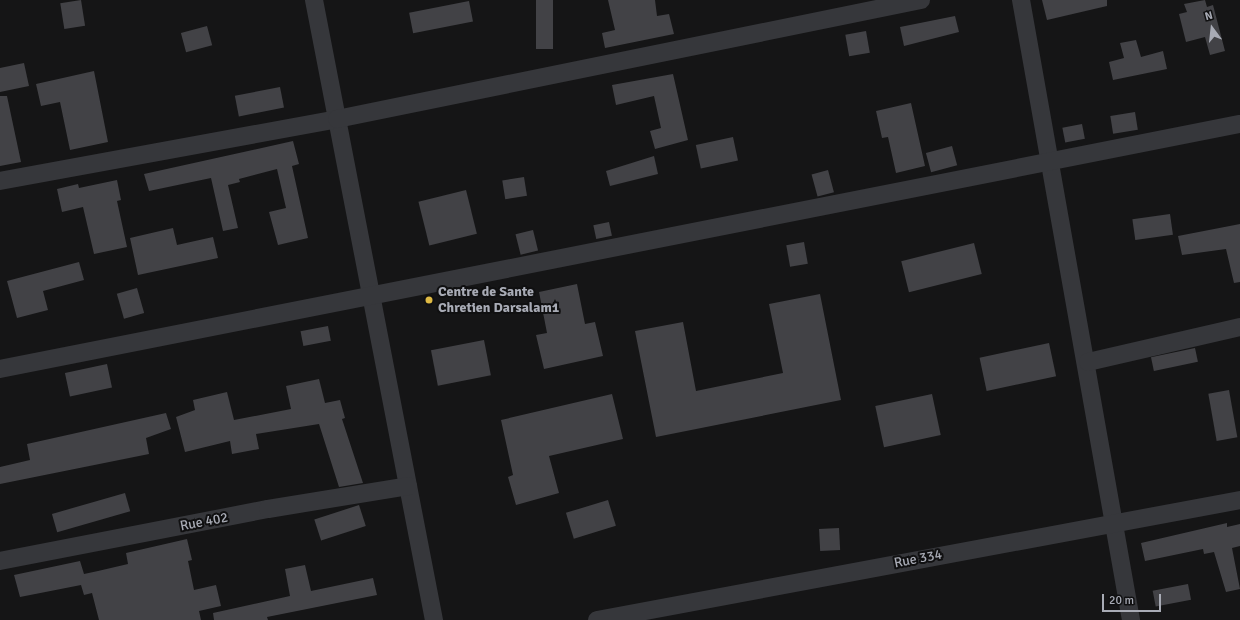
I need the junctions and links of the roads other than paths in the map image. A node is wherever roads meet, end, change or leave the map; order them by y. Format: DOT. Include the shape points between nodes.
graph roads {
  1 [pos="314,0"];
  2 [pos="921,0"];
  3 [pos="1021,0"];
  4 [pos="337,119"];
  5 [pos="1240,124"];
  6 [pos="1051,162"];
  7 [pos="0,181"];
  8 [pos="371,296"];
  9 [pos="1240,327"];
  10 [pos="1088,362"];
  11 [pos="0,369"];
  12 [pos="408,486"];
  13 [pos="1240,500"];
  14 [pos="1116,521"];
  15 [pos="0,561"];
  16 [pos="434,620"];
  17 [pos="597,620"];
  18 [pos="1131,620"];
  1 -- 4 [label="street"];
  2 -- 4 [label="street"];
  3 -- 6 [label="street"];
  4 -- 7 [label="street"];
  4 -- 8 [label="street"];
  5 -- 6 [label="street"];
  6 -- 8 [label="street"];
  6 -- 10 [label="street"];
  8 -- 11 [label="street"];
  8 -- 12 [label="street"];
  9 -- 10 [label="street"];
  10 -- 14 [label="street"];
  12 -- 15 [label="street, Rue 402" via="268,509"];
  12 -- 16 [label="street"];
  13 -- 14 [label="street, Rue 334"];
  14 -- 17 [label="street, Rue 334"];
  14 -- 18 [label="street"];
}
